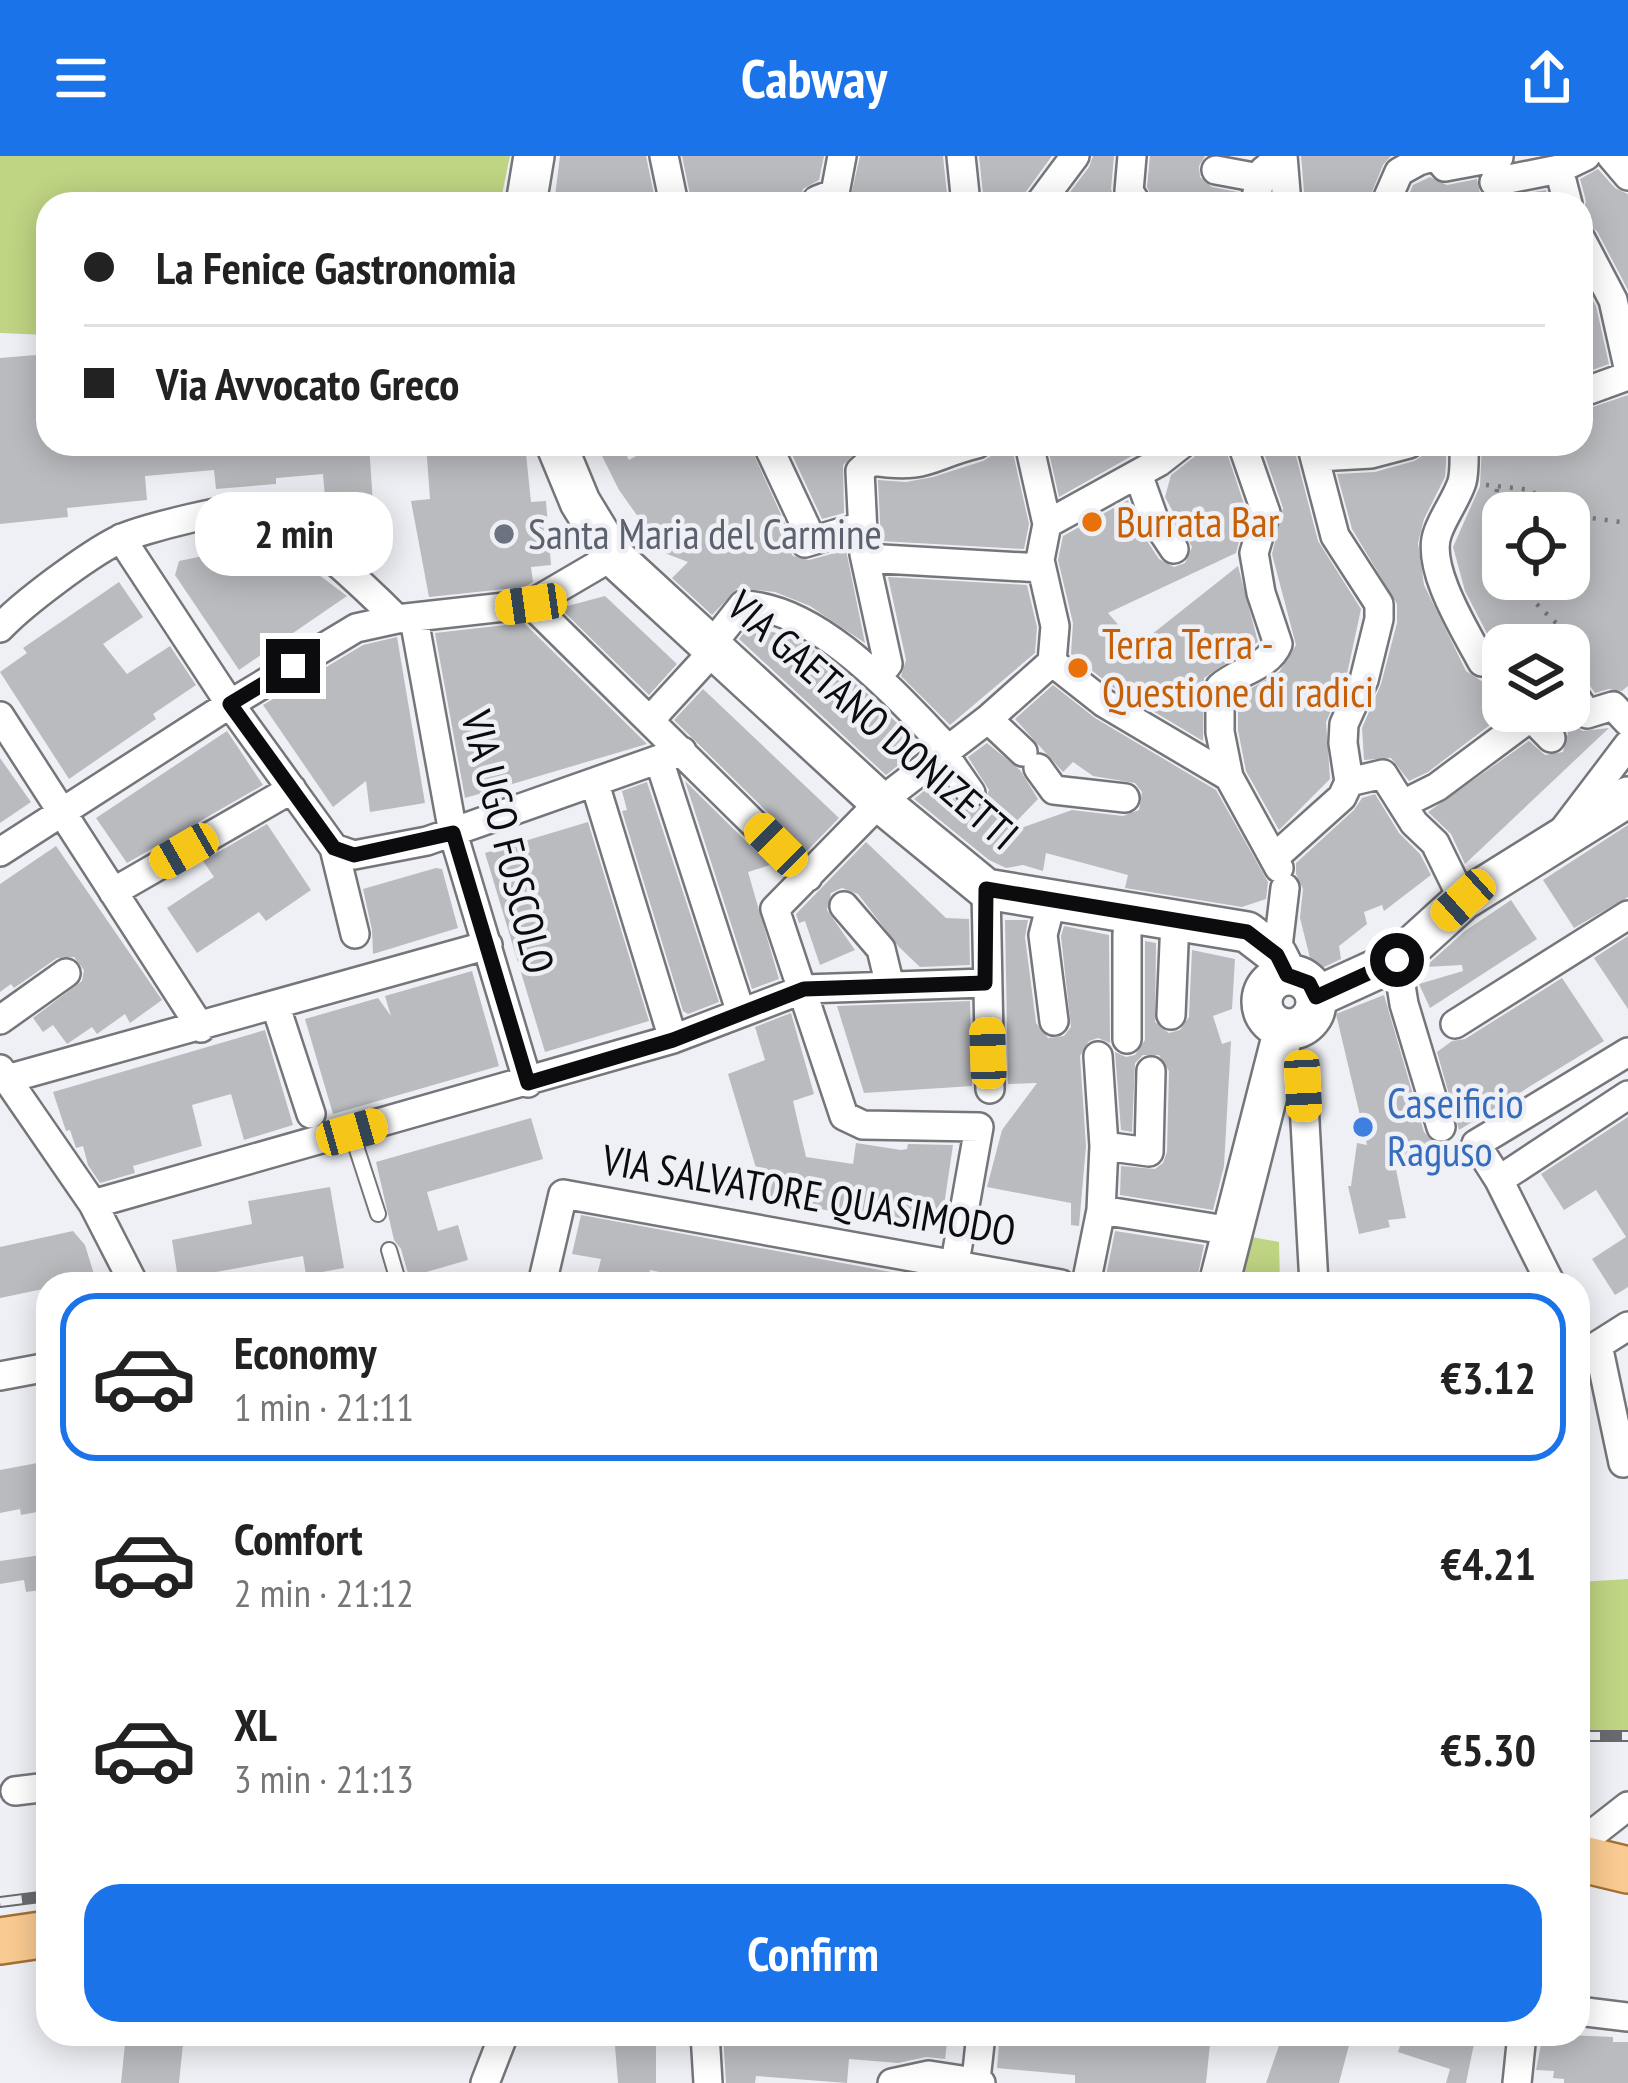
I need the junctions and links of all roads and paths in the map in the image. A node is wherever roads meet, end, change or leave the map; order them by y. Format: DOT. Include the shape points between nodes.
graph roads {
  1 [pos="534,156"];
  2 [pos="664,156"];
  3 [pos="842,156"];
  4 [pos="961,156"];
  5 [pos="1075,156"];
  6 [pos="1132,156"];
  7 [pos="1282,156"];
  8 [pos="1586,156"];
  9 [pos="1611,156"];
  10 [pos="1417,158"];
  11 [pos="1558,169"];
  12 [pos="1216,170"];
  13 [pos="1500,176"];
  14 [pos="1628,176"];
  15 [pos="1257,191"];
  16 [pos="528,192"];
  17 [pos="669,192"];
  18 [pos="835,192"];
  19 [pos="965,192"];
  20 [pos="1048,192"];
  21 [pos="1131,192"];
  22 [pos="1286,192"];
  23 [pos="1390,192"];
  24 [pos="1565,192"];
  25 [pos="1593,262"];
  26 [pos="1628,371"];
  27 [pos="1593,387"];
  28 [pos="561,456"];
  29 [pos="773,456"];
  30 [pos="946,456"];
  31 [pos="1032,456"];
  32 [pos="1164,456"];
  33 [pos="1246,456"];
  34 [pos="1316,456"];
  35 [pos="1463,456"];
  36 [pos="1138,474"];
  37 [pos="1462,483"];
  38 [pos="1497,487"];
  39 [pos="1496,492"];
  40 [pos="1533,492"];
  41 [pos="1590,518"];
  42 [pos="1628,523"];
  43 [pos="1047,524"];
  44 [pos="862,526"];
  45 [pos="121,538"];
  46 [pos="1174,549"];
  47 [pos="613,556"];
  48 [pos="865,557"];
  49 [pos="1041,568"];
  50 [pos="1532,600"];
  51 [pos="531,604"];
  52 [pos="406,619"];
  53 [pos="1558,624"];
  54 [pos="0,628"];
  55 [pos="714,646"];
  56 [pos="1052,662"];
  57 [pos="1482,662"];
  58 [pos="878,676"];
  59 [pos="230,704"];
  60 [pos="1590,713"];
  61 [pos="0,716"];
  62 [pos="988,719"];
  63 [pos="650,720"];
  64 [pos="1628,722"];
  65 [pos="1521,732"];
  66 [pos="1628,745"];
  67 [pos="946,752"];
  68 [pos="670,755"];
  69 [pos="1229,777"];
  70 [pos="1349,782"];
  71 [pos="595,784"];
  72 [pos="292,789"];
  73 [pos="971,794"];
  74 [pos="1125,797"];
  75 [pos="1628,797"];
  76 [pos="880,802"];
  77 [pos="1403,804"];
  78 [pos="61,811"];
  79 [pos="453,833"];
  80 [pos="1557,839"];
  81 [pos="334,848"];
  82 [pos="0,852"];
  83 [pos="1280,871"];
  84 [pos="808,877"];
  85 [pos="986,889"];
  86 [pos="113,892"];
  87 [pos="1052,900"];
  88 [pos="1463,900"];
  89 [pos="844,906"];
  90 [pos="1130,913"];
  91 [pos="1628,915"];
  92 [pos="1175,920"];
  93 [pos="355,934"];
  94 [pos="488,945"];
  95 [pos="1397,960"];
  96 [pos="66,973"];
  97 [pos="1293,976"];
  98 [pos="985,983"];
  99 [pos="890,986"];
  100 [pos="804,989"];
  101 [pos="276,1007"];
  102 [pos="742,1013"];
  103 [pos="1171,1015"];
  104 [pos="0,1020"];
  105 [pos="1054,1021"];
  106 [pos="1455,1024"];
  107 [pos="201,1028"];
  108 [pos="1127,1039"];
  109 [pos="673,1040"];
  110 [pos="1280,1041"];
  111 [pos="1628,1052"];
  112 [pos="1098,1056"];
  113 [pos="1151,1071"];
  114 [pos="3,1074"];
  115 [pos="528,1083"];
  116 [pos="990,1089"];
  117 [pos="1628,1095"];
  118 [pos="311,1114"];
  119 [pos="1442,1127"];
  120 [pos="352,1132"];
  121 [pos="1104,1146"];
  122 [pos="1499,1180"];
  123 [pos="93,1204"];
  124 [pos="1102,1210"];
  125 [pos="378,1214"];
  126 [pos="1232,1231"];
  127 [pos="389,1250"];
  128 [pos="955,1262"];
  129 [pos="917,1270"];
  130 [pos="128,1272"];
  131 [pos="395,1272"];
  132 [pos="545,1272"];
  133 [pos="1003,1272"];
  134 [pos="1089,1272"];
  135 [pos="1222,1272"];
  136 [pos="1313,1272"];
  137 [pos="1545,1272"];
  138 [pos="1628,1326"];
  139 [pos="1590,1336"];
  140 [pos="1590,1343"];
  141 [pos="36,1369"];
  142 [pos="0,1376"];
  143 [pos="1628,1461"];
  144 [pos="36,1788"];
  145 [pos="15,1791"];
  146 [pos="1628,1806"];
  147 [pos="1590,1842"];
  148 [pos="1590,1858"];
  149 [pos="1628,1870"];
  150 [pos="36,1936"];
  151 [pos="0,1941"];
  152 [pos="1590,2013"];
  153 [pos="1628,2017"];
  154 [pos="499,2046"];
  155 [pos="706,2046"];
  156 [pos="980,2046"];
  157 [pos="1502,2046"];
  158 [pos="1521,2046"];
  159 [pos="979,2081"];
  160 [pos="485,2083"];
  161 [pos="708,2083"];
  162 [pos="892,2083"];
  163 [pos="1500,2083"];
  164 [pos="1517,2083"];
  1 -- 16 [label="street"];
  2 -- 17 [label="street"];
  3 -- 18 [label="street"];
  4 -- 19 [label="street"];
  5 -- 20 [label="street"];
  6 -- 21 [label="street"];
  7 -- 15 [label="street"];
  7 -- 22 [label="street"];
  8 -- 11 [label="street"];
  9 -- 14 [label="street"];
  10 -- 13 [label="street"];
  10 -- 23 [label="street"];
  11 -- 13 [label="street"];
  11 -- 24 [label="street"];
  12 -- 15 [label="street"];
  25 -- 26 [label="street" via="1613,299"];
  26 -- 27 [label="street"];
  28 -- 47 [label="street, VIA GAETANO DONIZETTI"];
  29 -- 44 [label="street" via="806,526 805,543"];
  30 -- 44 [label="street" via="906,467 863,465"];
  31 -- 43 [label="street"];
  32 -- 36 [label="street"];
  33 -- 69 [label="street" via="1266,513 1254,553 1278,644 1264,662 1220,687"];
  34 -- 70 [label="street" via="1335,536 1379,604 1364,680 1345,724"];
  35 -- 37 [label="street"];
  36 -- 43 [label="street"];
  36 -- 46 [label="street"];
  37 -- 38 [label="path"];
  37 -- 57 [label="street" via="1435,547 1445,588"];
  38 -- 39 [label="path"];
  38 -- 40 [label="path"];
  41 -- 42 [label="path"];
  43 -- 49 [label="street"];
  44 -- 48 [label="street"];
  45 -- 52 [label="street" via="260,508"];
  45 -- 54 [label="street"];
  45 -- 59 [label="street"];
  47 -- 51 [label="street"];
  47 -- 55 [label="street, VIA GAETANO DONIZETTI"];
  48 -- 49 [label="street"];
  48 -- 58 [label="street" via="888,664"];
  49 -- 56 [label="street" via="1055,626"];
  50 -- 53 [label="path"];
  51 -- 52 [label="street"];
  51 -- 63 [label="street"];
  52 -- 59 [label="street" via="356,628"];
  52 -- 79 [label="street, VIA UGO FOSCOLO"];
  55 -- 58 [label="street" via="742,605 765,606 843,647"];
  55 -- 63 [label="street"];
  55 -- 76 [label="street, VIA GAETANO DONIZETTI"];
  56 -- 62 [label="street"];
  56 -- 69 [label="street" via="1104,703"];
  58 -- 67 [label="street"];
  59 -- 72 [label="street"];
  59 -- 78 [label="street"];
  60 -- 64 [label="street" via="1613,706"];
  61 -- 78 [label="street"];
  62 -- 67 [label="street"];
  62 -- 74 [label="street" via="1054,790"];
  63 -- 68 [label="street"];
  65 -- 77 [label="street"];
  66 -- 80 [label="street"];
  67 -- 73 [label="street"];
  67 -- 76 [label="street"];
  68 -- 71 [label="street"];
  68 -- 84 [label="street"];
  68 -- 102 [label="street"];
  69 -- 83 [label="street"];
  70 -- 77 [label="street" via="1383,773"];
  70 -- 83 [label="street"];
  71 -- 79 [label="street"];
  71 -- 109 [label="street"];
  72 -- 81 [label="street"];
  72 -- 86 [label="street"];
  75 -- 80 [label="street"];
  76 -- 84 [label="street"];
  76 -- 85 [label="street, VIA GAETANO DONIZETTI"];
  77 -- 88 [label="street" via="1435,843"];
  78 -- 82 [label="street"];
  78 -- 86 [label="street"];
  79 -- 81 [label="street" via="354,855"];
  79 -- 94 [label="street, VIA UGO FOSCOLO"];
  80 -- 88 [label="street"];
  81 -- 93 [label="street"];
  83 -- 97 [label="street"];
  84 -- 100 [label="street" via="775,909"];
  85 -- 87 [label="street, VIA GAETANO DONIZETTI"];
  85 -- 98 [label="street"];
  86 -- 107 [label="street"];
  87 -- 90 [label="street, VIA GAETANO DONIZETTI"];
  87 -- 105 [label="street" via="1043,935"];
  88 -- 95 [label="street"];
  89 -- 99 [label="street" via="881,949"];
  90 -- 92 [label="street, VIA GAETANO DONIZETTI"];
  90 -- 108 [label="street"];
  91 -- 106 [label="street"];
  92 -- 97 [label="street, VIA GAETANO DONIZETTI" via="1247,932"];
  92 -- 103 [label="street"];
  94 -- 101 [label="street"];
  94 -- 115 [label="street, VIA UGO FOSCOLO"];
  95 -- 97 [label="street"];
  95 -- 119 [label="street"];
  96 -- 104 [label="street"];
  97 -- 110 [label="street" via="1315,1012"];
  98 -- 99 [label="street"];
  98 -- 116 [label="street"];
  99 -- 100 [label="street"];
  100 -- 102 [label="street"];
  100 -- 128 [label="street" via="851,1122 979,1126"];
  101 -- 107 [label="street"];
  101 -- 118 [label="street"];
  102 -- 109 [label="street"];
  107 -- 114 [label="street"];
  109 -- 115 [label="street"];
  110 -- 126 [label="street"];
  110 -- 136 [label="street" via="1303,1086"];
  111 -- 122 [label="street" via="1476,1144"];
  112 -- 121 [label="street"];
  113 -- 121 [label="street" via="1149,1152"];
  114 -- 123 [label="street"];
  115 -- 120 [label="street"];
  117 -- 122 [label="street"];
  120 -- 123 [label="street"];
  120 -- 125 [label="lane"];
  121 -- 124 [label="street"];
  122 -- 137 [label="street"];
  123 -- 130 [label="street"];
  124 -- 126 [label="street"];
  124 -- 134 [label="street"];
  126 -- 135 [label="street"];
  127 -- 131 [label="lane"];
  128 -- 129 [label="street, VIA SALVATORE QUASIMODO"];
  128 -- 133 [label="street, VIA SALVATORE QUASIMODO"];
  129 -- 132 [label="street, VIA SALVATORE QUASIMODO" via="563,1194"];
  138 -- 139 [label="street"];
  140 -- 143 [label="street"];
  141 -- 142 [label="street"];
  144 -- 145 [label="street"];
  146 -- 147 [label="street"];
  148 -- 149 [label="main road"];
  150 -- 151 [label="main road"];
  152 -- 153 [label="street"];
  154 -- 160 [label="street"];
  155 -- 161 [label="street"];
  156 -- 159 [label="street"];
  157 -- 163 [label="street"];
  158 -- 164 [label="street"];
  159 -- 162 [label="street" via="929,2075"];
}
